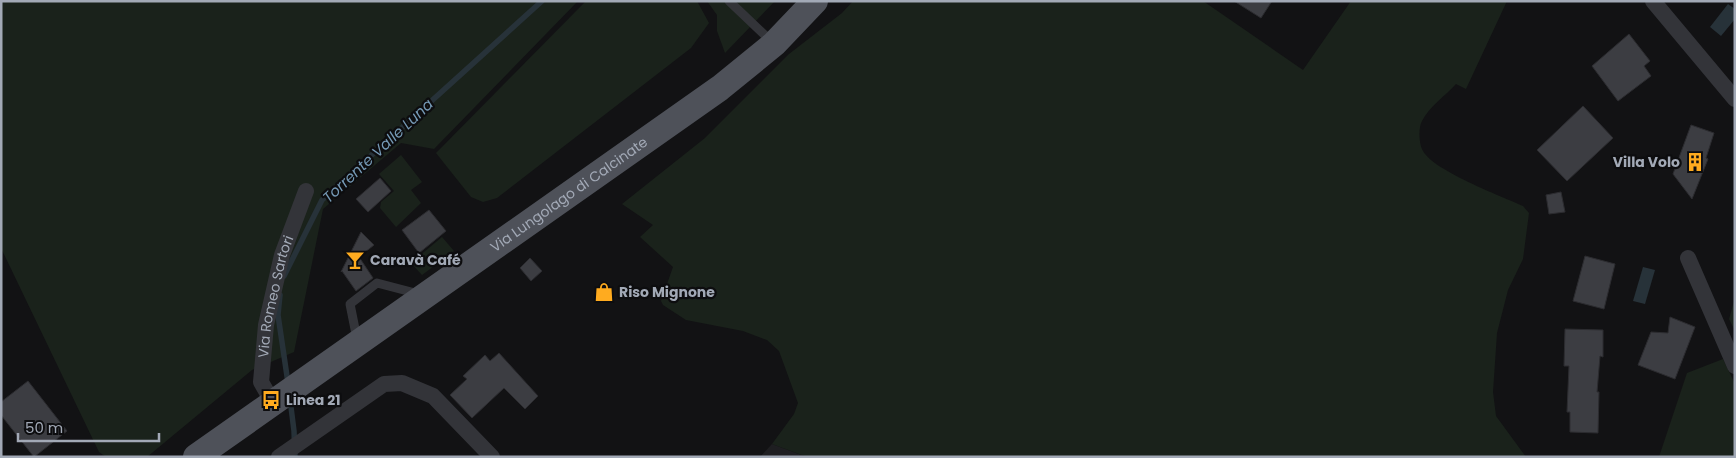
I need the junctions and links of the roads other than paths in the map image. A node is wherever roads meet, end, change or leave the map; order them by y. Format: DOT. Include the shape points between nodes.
graph roads {
  1 [pos="729,1"];
  2 [pos="815,1"];
  3 [pos="1653,1"];
  4 [pos="774,44"];
  5 [pos="1735,99"];
  6 [pos="306,191"];
  7 [pos="1688,258"];
  8 [pos="424,295"];
  9 [pos="357,342"];
  10 [pos="1735,366"];
  11 [pos="275,402"];
  12 [pos="284,454"];
  13 [pos="196,457"];
  14 [pos="492,457"];
  1 -- 4 [label="lane"];
  2 -- 4 [label="main road, Via Lungolago di Calcinate"];
  3 -- 5 [label="street"];
  4 -- 8 [label="main road, Via Lungolago di Calcinate" via="720,88"];
  6 -- 11 [label="street, Via Romeo Sartori" via="282,255 266,325 261,382"];
  7 -- 10 [label="street"];
  8 -- 9 [label="main road, Via Lungolago di Calcinate"];
  8 -- 9 [label="lane" via="377,283 350,304"];
  9 -- 11 [label="main road, Via Lungolago di Calcinate"];
  11 -- 13 [label="main road, Via Lungolago di Calcinate"];
  12 -- 14 [label="street" via="384,384 402,383 433,396"];
}
